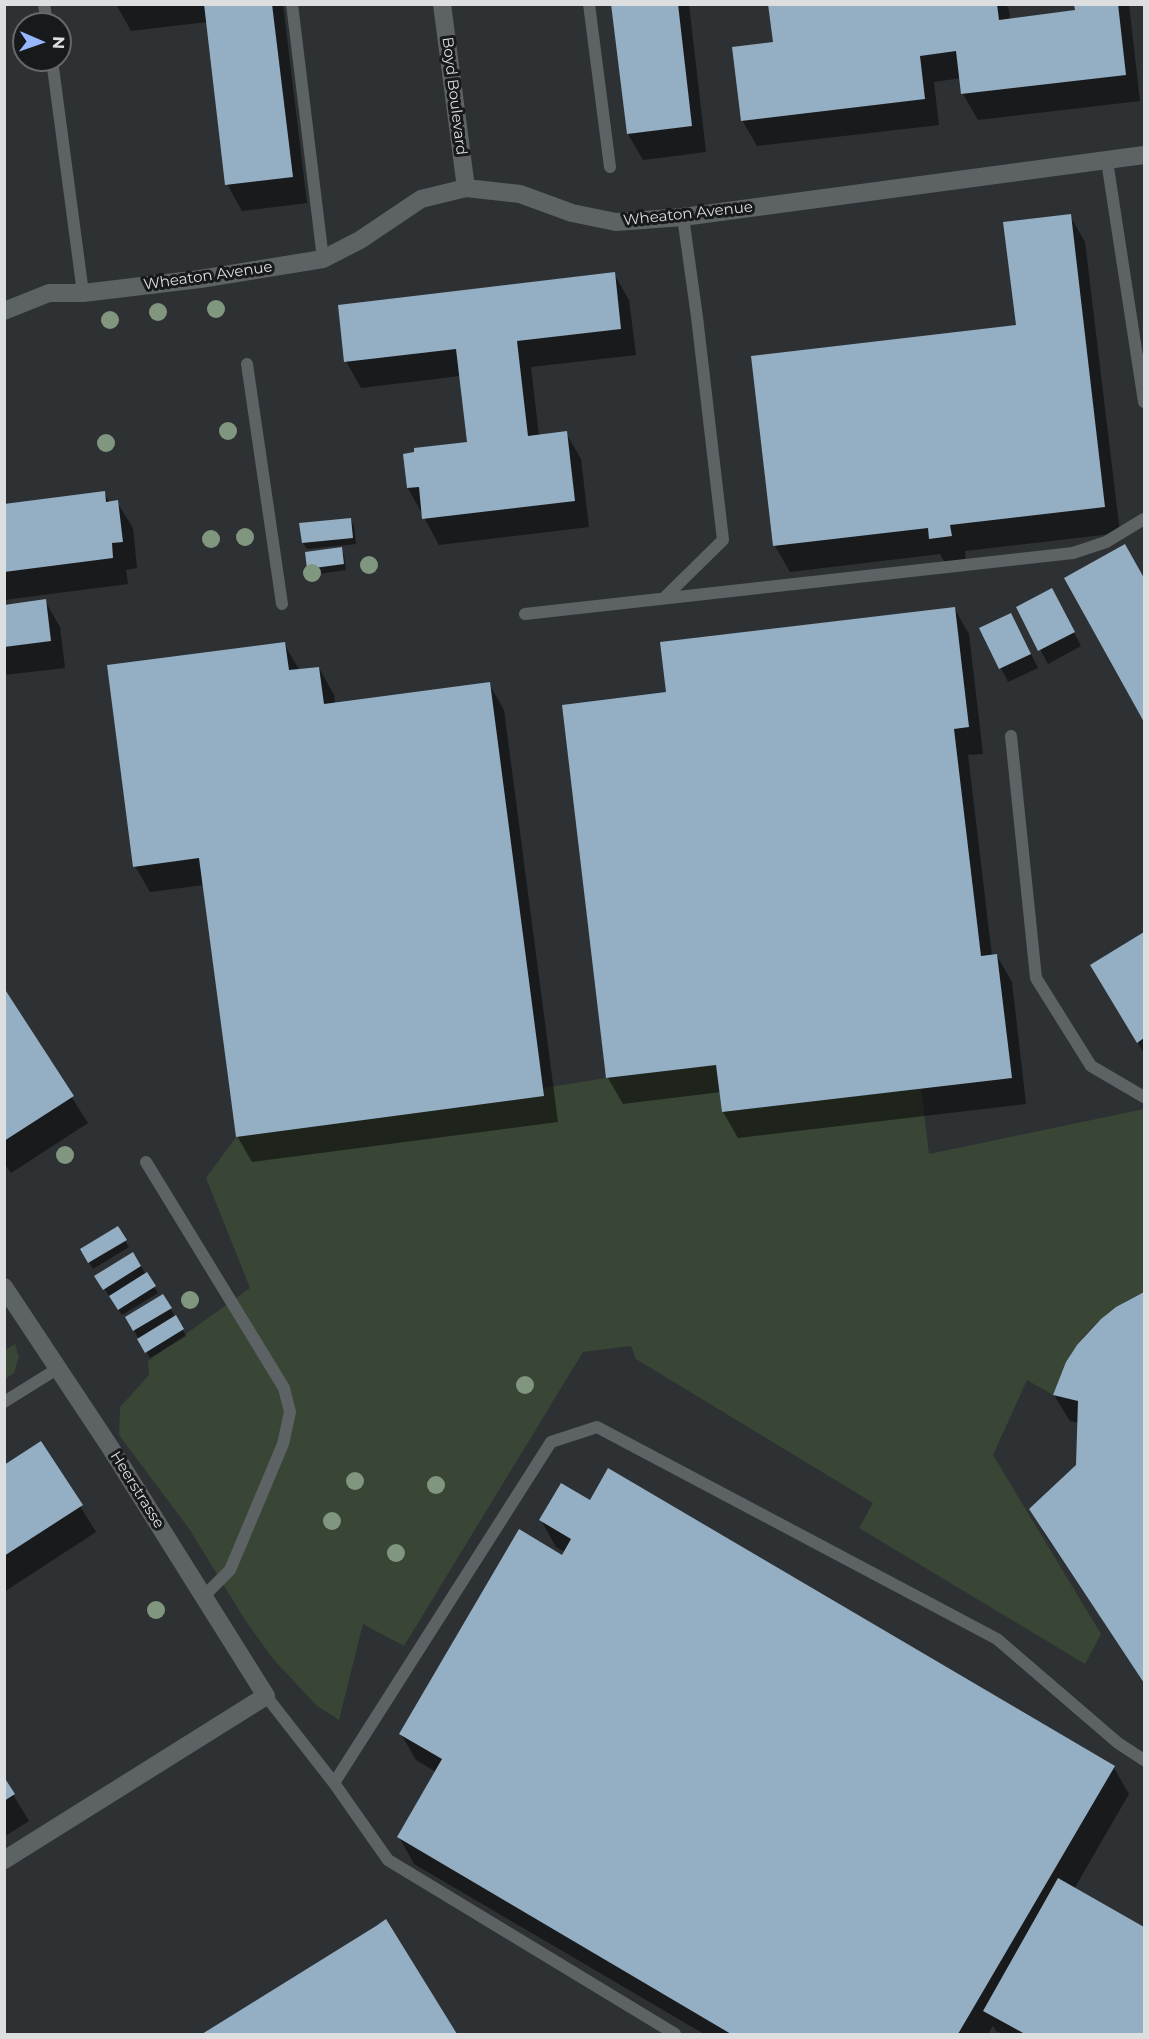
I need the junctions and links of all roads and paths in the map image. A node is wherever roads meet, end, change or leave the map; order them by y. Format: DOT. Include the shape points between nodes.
graph roads {
  1 [pos="292,4"];
  2 [pos="442,4"];
  3 [pos="589,4"];
  4 [pos="54,72"];
  5 [pos="1144,155"];
  6 [pos="1107,161"];
  7 [pos="610,168"];
  8 [pos="465,188"];
  9 [pos="683,217"];
  10 [pos="323,259"];
  11 [pos="83,293"];
  12 [pos="4,311"];
  13 [pos="247,364"];
  14 [pos="1144,402"];
  15 [pos="1144,519"];
  16 [pos="664,598"];
  17 [pos="282,604"];
  18 [pos="525,614"];
  19 [pos="1011,736"];
  20 [pos="1144,1097"];
  21 [pos="146,1162"];
  22 [pos="4,1287"];
  23 [pos="57,1369"];
  24 [pos="4,1402"];
  25 [pos="203,1597"];
  26 [pos="266,1696"];
  27 [pos="1144,1760"];
  28 [pos="334,1783"];
  29 [pos="4,1860"];
  30 [pos="675,2034"];
  1 -- 10 [label="lane"];
  2 -- 8 [label="street, Boyd Boulevard"];
  3 -- 7 [label="lane"];
  4 -- 11 [label="lane"];
  5 -- 6 [label="street, Wheaton Avenue"];
  6 -- 9 [label="street, Wheaton Avenue"];
  6 -- 14 [label="lane"];
  8 -- 9 [label="street, Wheaton Avenue" via="520,194 572,213 616,222"];
  8 -- 10 [label="street, Wheaton Avenue" via="421,199 360,240"];
  9 -- 16 [label="lane" via="723,540"];
  10 -- 11 [label="street, Wheaton Avenue" via="233,275"];
  11 -- 12 [label="street, Wheaton Avenue" via="49,293"];
  13 -- 17 [label="lane"];
  15 -- 16 [label="lane" via="1106,542 1073,553"];
  16 -- 18 [label="lane"];
  19 -- 20 [label="lane" via="1036,978 1091,1066"];
  21 -- 25 [label="lane" via="284,1388 290,1413 282,1444 230,1570"];
  22 -- 23 [label="street, Heerstrasse"];
  23 -- 24 [label="lane"];
  23 -- 25 [label="street, Heerstrasse"];
  25 -- 26 [label="street, Heerstrasse"];
  26 -- 28 [label="lane"];
  26 -- 29 [label="street"];
  27 -- 28 [label="lane" via="1118,1743 998,1639 597,1427 551,1442"];
  28 -- 30 [label="lane" via="388,1860"];
}
